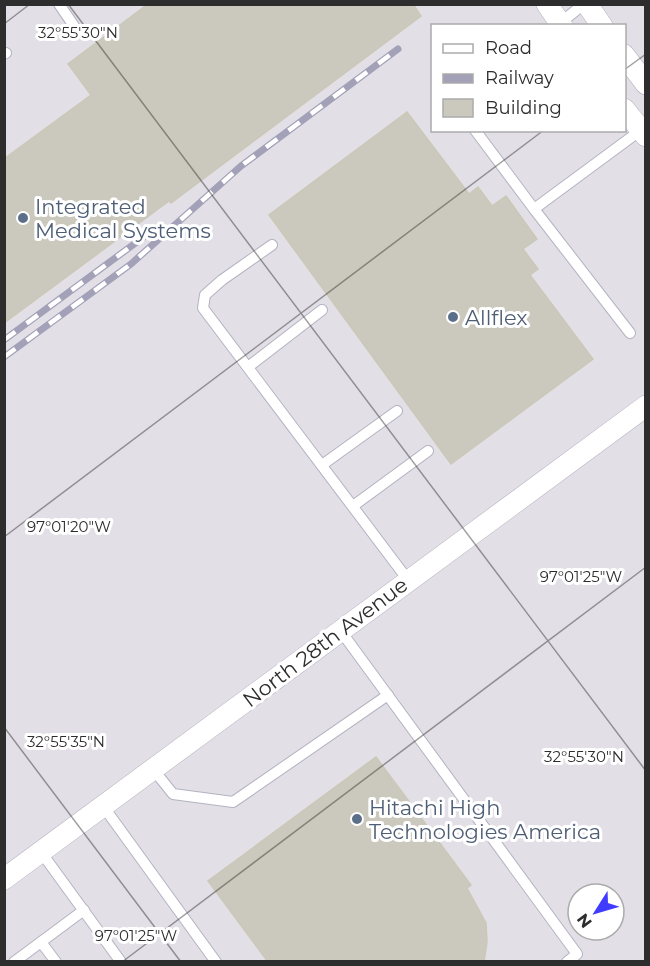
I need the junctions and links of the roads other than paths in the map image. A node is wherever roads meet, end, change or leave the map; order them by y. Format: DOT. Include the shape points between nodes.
graph roads {
  1 [pos="59,4"];
  2 [pos="547,4"];
  3 [pos="585,4"];
  4 [pos="561,24"];
  5 [pos="600,24"];
  6 [pos="74,27"];
  7 [pos="626,59"];
  8 [pos="645,84"];
  9 [pos="626,112"];
  10 [pos="476,132"];
  11 [pos="643,133"];
  12 [pos="534,209"];
  13 [pos="272,245"];
  14 [pos="322,310"];
  15 [pos="630,333"];
  16 [pos="248,367"];
  17 [pos="645,406"];
  18 [pos="397,411"];
  19 [pos="428,451"];
  20 [pos="322,465"];
  21 [pos="353,506"];
  22 [pos="408,580"];
  23 [pos="340,630"];
  24 [pos="388,695"];
  25 [pos="153,769"];
  26 [pos="103,806"];
  27 [pos="41,852"];
  28 [pos="4,879"];
  29 [pos="84,910"];
  30 [pos="41,942"];
  31 [pos="14,962"];
  32 [pos="56,962"];
  33 [pos="121,962"];
  34 [pos="216,962"];
  35 [pos="567,962"];
  1 -- 6 [label="lane"];
  2 -- 4 [label="street"];
  3 -- 4 [label="lane"];
  3 -- 5 [label="street"];
  7 -- 8 [label="street"];
  9 -- 11 [label="street"];
  10 -- 12 [label="lane"];
  11 -- 12 [label="lane"];
  12 -- 15 [label="lane"];
  13 -- 16 [label="lane" via="205,295 204,308"];
  14 -- 16 [label="lane"];
  16 -- 20 [label="lane"];
  17 -- 22 [label="street, North 28th Avenue"];
  18 -- 20 [label="lane"];
  19 -- 21 [label="lane"];
  20 -- 21 [label="lane"];
  21 -- 22 [label="lane"];
  22 -- 23 [label="street, North 28th Avenue"];
  23 -- 24 [label="lane"];
  23 -- 25 [label="street, North 28th Avenue"];
  24 -- 25 [label="lane" via="233,802 173,794"];
  24 -- 35 [label="lane" via="577,954"];
  25 -- 26 [label="street, North 28th Avenue"];
  26 -- 27 [label="street, North 28th Avenue"];
  26 -- 34 [label="lane"];
  27 -- 28 [label="street, North 28th Avenue"];
  27 -- 29 [label="lane"];
  29 -- 30 [label="lane"];
  29 -- 33 [label="lane"];
  30 -- 31 [label="lane"];
  30 -- 32 [label="lane"];
}
